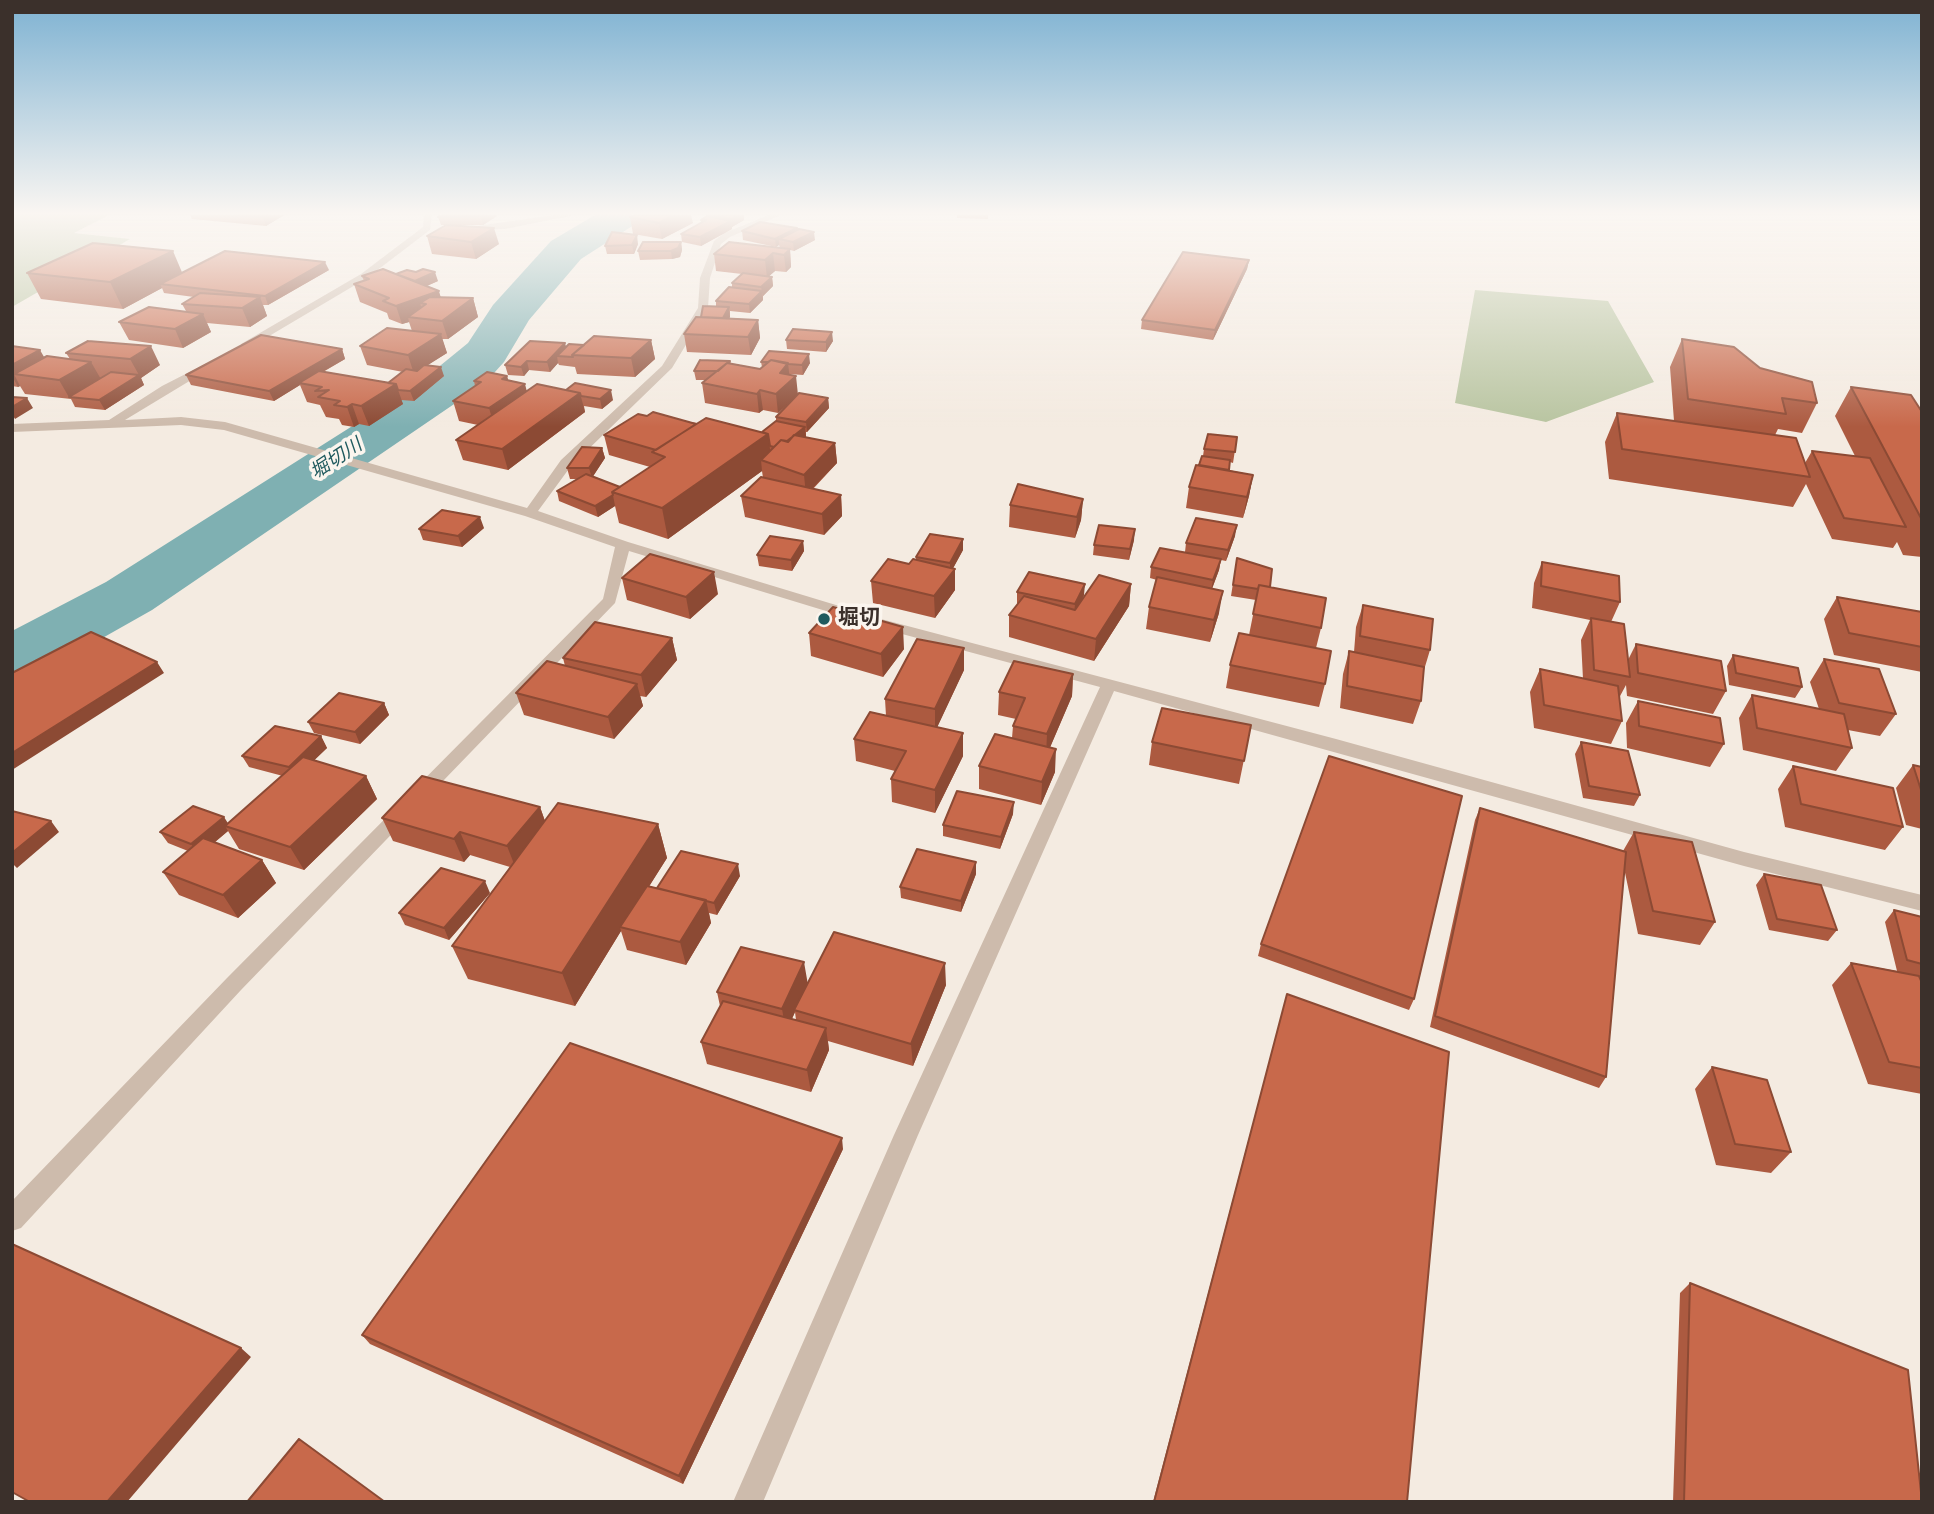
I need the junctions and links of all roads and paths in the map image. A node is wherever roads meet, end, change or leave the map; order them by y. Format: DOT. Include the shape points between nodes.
graph roads {
  1 [pos="348,286"];
  2 [pos="704,286"];
  3 [pos="234,352"];
  4 [pos="222,358"];
  5 [pos="115,421"];
  6 [pos="12,428"];
  7 [pos="530,513"];
  8 [pos="623,545"];
  9 [pos="1110,685"];
  10 [pos="1922,903"];
  11 [pos="12,1219"];
  12 [pos="748,1502"];
  1 -- 3 [label="street"];
  2 -- 7 [label="street" via="703,308 666,368 566,463"];
  4 -- 5 [label="street"];
  5 -- 6 [label="street"];
  5 -- 7 [label="street" via="225,426"];
  7 -- 8 [label="street"];
  8 -- 9 [label="street" via="878,623"];
  8 -- 11 [label="street" via="610,600 234,984"];
  9 -- 10 [label="street" via="1744,859"];
  9 -- 12 [label="street" via="906,1135"];
}
